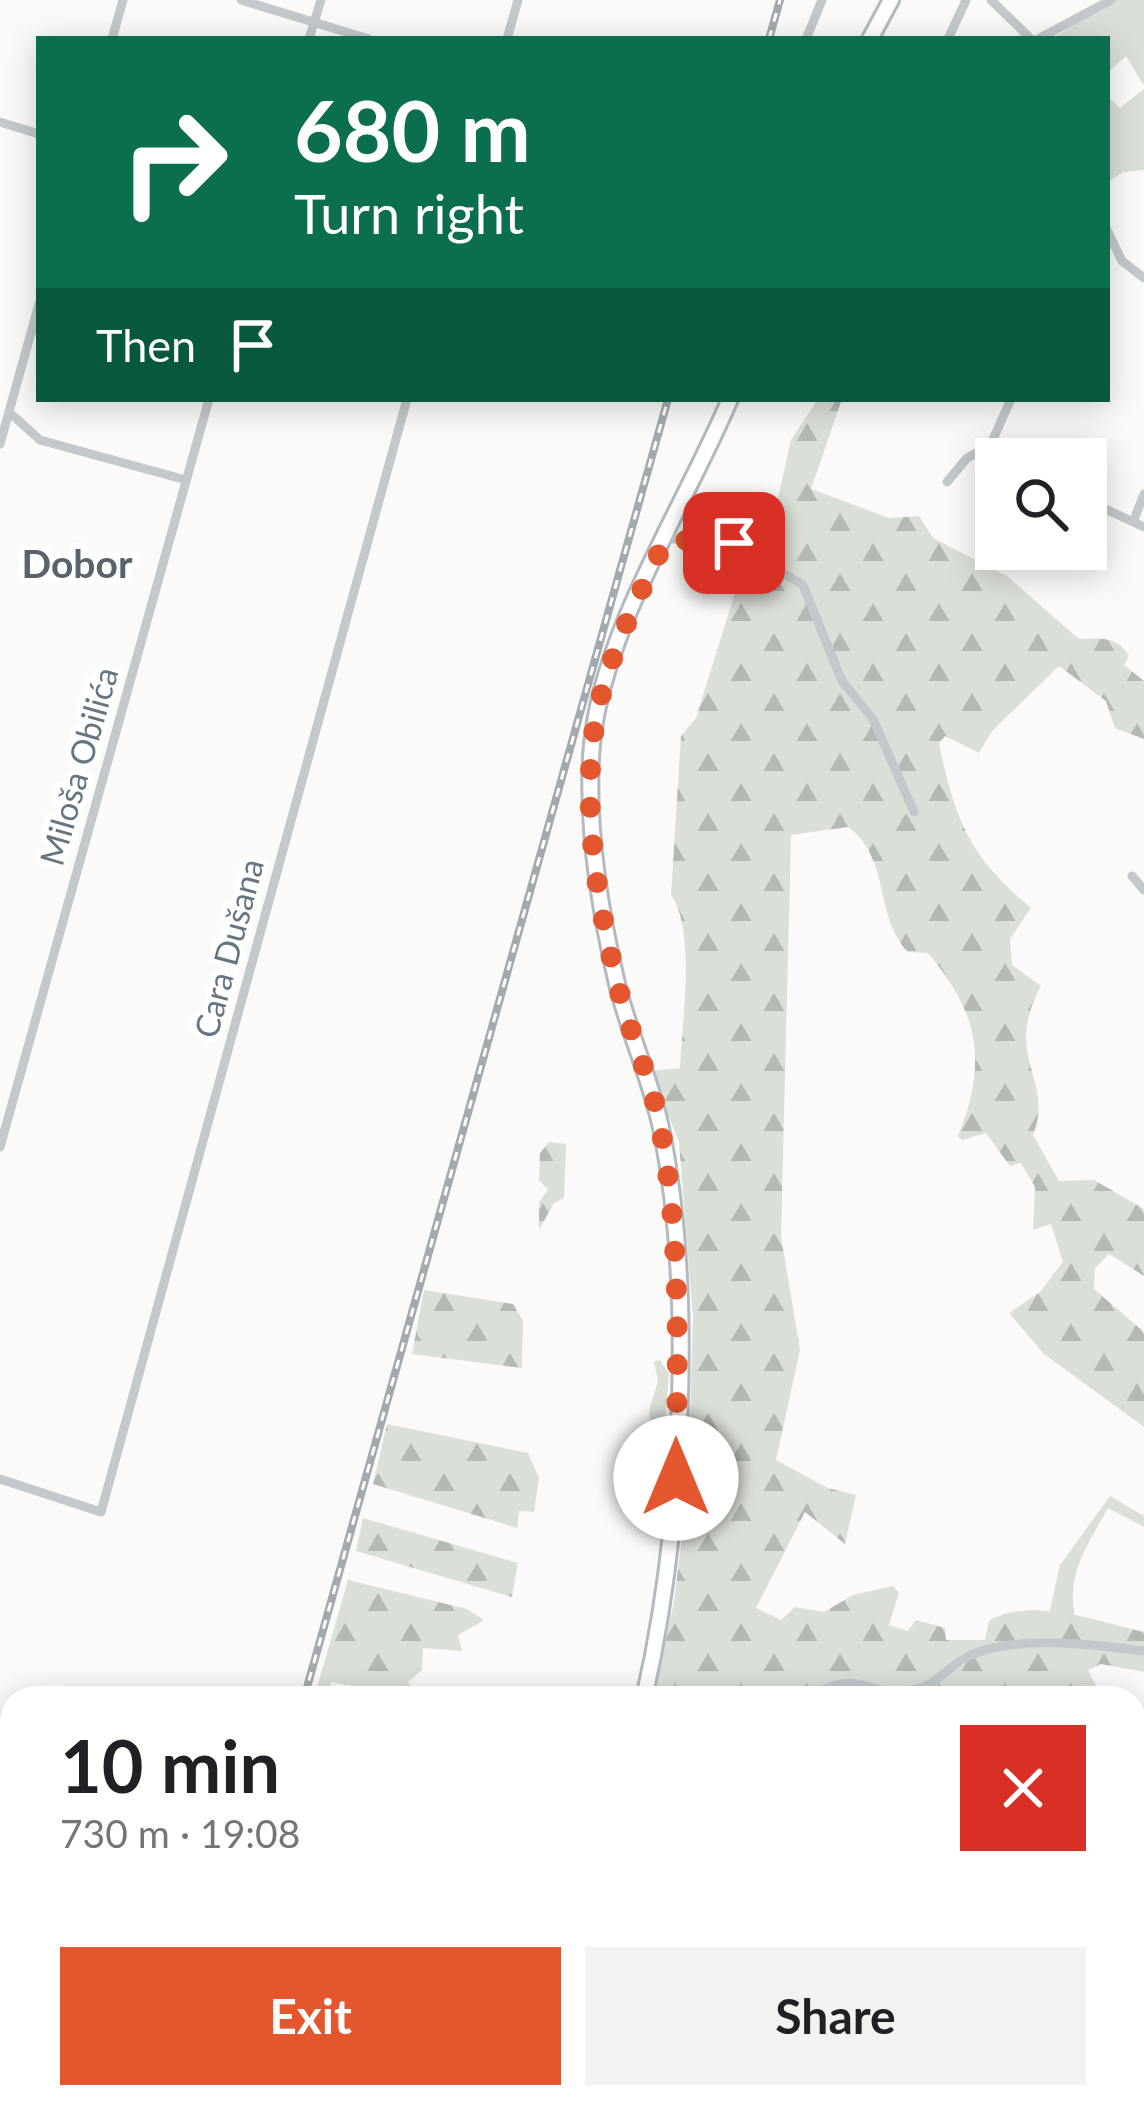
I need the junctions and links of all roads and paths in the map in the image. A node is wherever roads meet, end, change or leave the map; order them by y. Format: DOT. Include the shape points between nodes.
graph roads {
  1 [pos="123,0"];
  2 [pos="241,0"];
  3 [pos="321,0"];
  4 [pos="518,0"];
  5 [pos="822,0"];
  6 [pos="891,0"];
  7 [pos="966,0"];
  8 [pos="991,0"];
  9 [pos="1111,0"];
  10 [pos="314,22"];
  11 [pos="113,36"];
  12 [pos="311,36"];
  13 [pos="359,36"];
  14 [pos="508,36"];
  15 [pos="807,36"];
  16 [pos="873,36"];
  17 [pos="949,36"];
  18 [pos="1032,36"];
  19 [pos="1041,36"];
  20 [pos="0,122"];
  21 [pos="36,133"];
  22 [pos="1110,241"];
  23 [pos="1144,278"];
  24 [pos="36,315"];
  25 [pos="207,402"];
  26 [pos="406,402"];
  27 [pos="729,402"];
  28 [pos="1010,402"];
  29 [pos="9,412"];
  30 [pos="994,438"];
  31 [pos="0,444"];
  32 [pos="975,454"];
  33 [pos="186,480"];
  34 [pos="946,482"];
  35 [pos="1144,494"];
  36 [pos="1107,510"];
  37 [pos="1139,524"];
  38 [pos="666,539"];
  39 [pos="914,812"];
  40 [pos="1132,876"];
  41 [pos="1144,890"];
  42 [pos="0,1147"];
  43 [pos="0,1479"];
  44 [pos="1144,1651"];
  45 [pos="647,1686"];
  46 [pos="830,1686"];
  47 [pos="881,1686"];
  48 [pos="924,1686"];
  1 -- 11 [label="street"];
  2 -- 10 [label="street"];
  3 -- 10 [label="street"];
  4 -- 14 [label="street"];
  5 -- 15 [label="street"];
  6 -- 16 [label="main road"];
  7 -- 17 [label="street"];
  8 -- 18 [label="street"];
  9 -- 19 [label="street"];
  10 -- 12 [label="street"];
  10 -- 13 [label="street"];
  20 -- 21 [label="street"];
  22 -- 23 [label="street"];
  24 -- 29 [label="street"];
  25 -- 33 [label="street, Miloša Obilića"];
  26 -- 43 [label="street, Cara Dušana" via="101,1512"];
  27 -- 38 [label="main road"];
  28 -- 30 [label="street"];
  29 -- 31 [label="street"];
  29 -- 33 [label="street" via="40,440"];
  32 -- 34 [label="street"];
  33 -- 42 [label="street, Miloša Obilića"];
  35 -- 37 [label="street"];
  36 -- 37 [label="street"];
  38 -- 39 [label="street" via="726,539 802,585 842,681 872,719"];
  38 -- 45 [label="main road" via="610,664 592,743 591,792 615,970 661,1126 678,1297 676,1478"];
  40 -- 41 [label="street"];
  44 -- 48 [label="street" via="1001,1648 977,1652"];
  46 -- 47 [label="street"];
}
